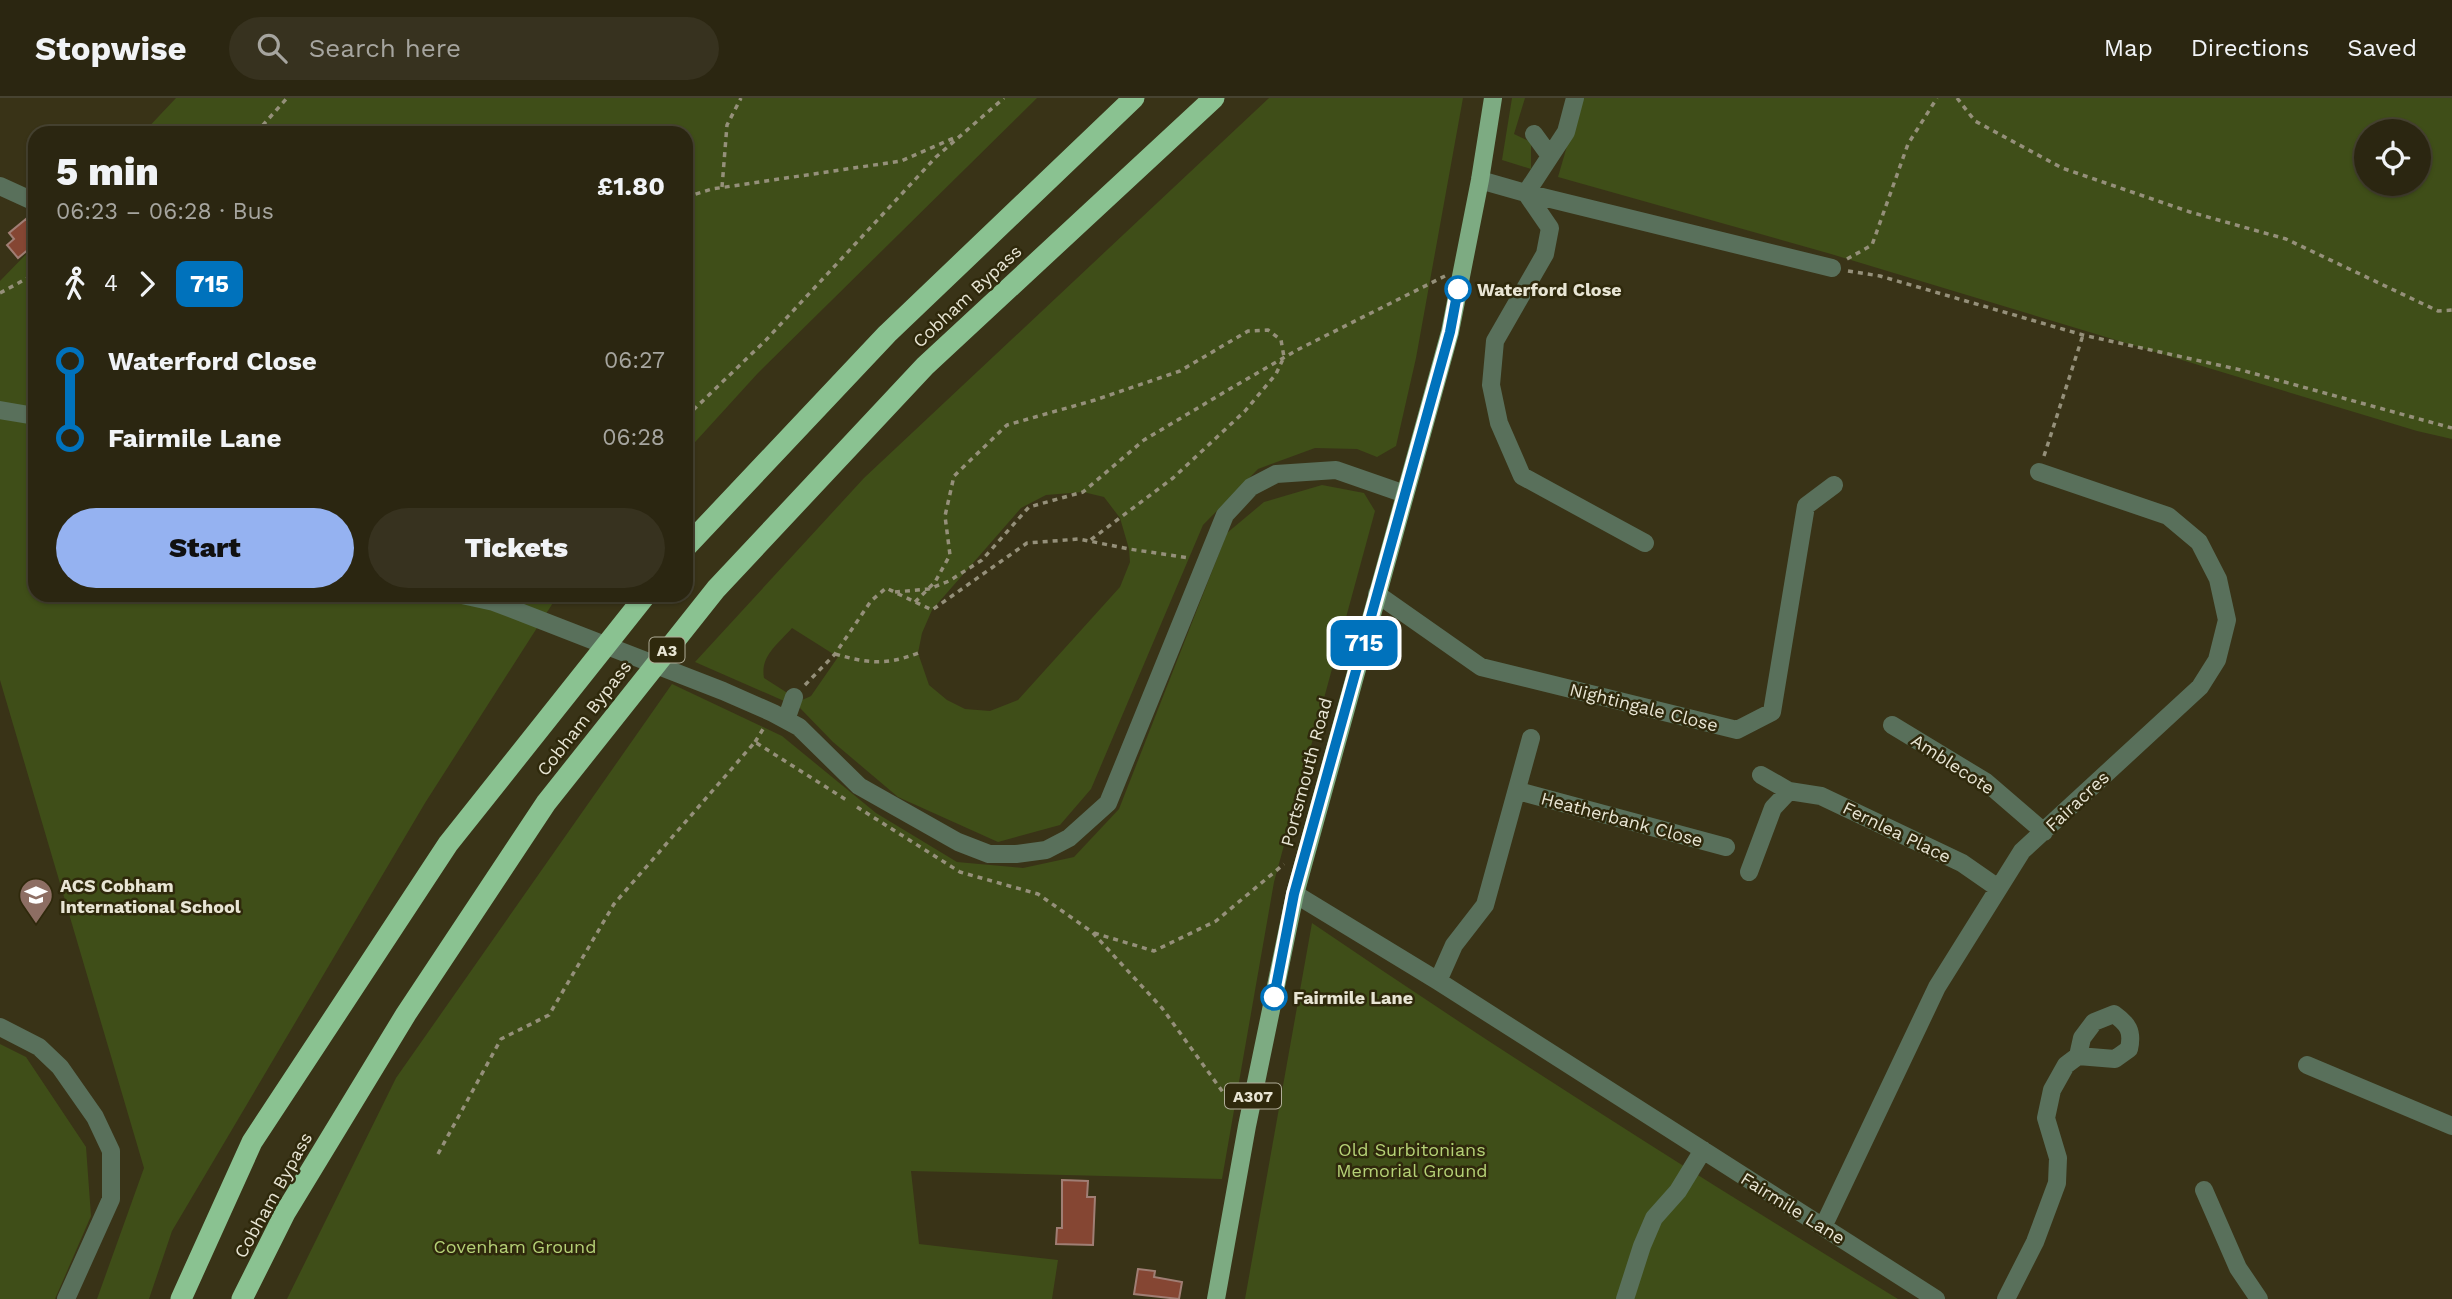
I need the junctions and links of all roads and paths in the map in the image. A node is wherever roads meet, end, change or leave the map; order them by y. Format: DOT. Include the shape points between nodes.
graph roads {
  1 [pos="287,98"];
  2 [pos="741,98"];
  3 [pos="1004,98"];
  4 [pos="1134,98"];
  5 [pos="1214,98"];
  6 [pos="1493,98"];
  7 [pos="1576,98"];
  8 [pos="1937,98"];
  9 [pos="1957,98"];
  10 [pos="262,126"];
  11 [pos="1534,134"];
  12 [pos="961,135"];
  13 [pos="1550,156"];
  14 [pos="1480,180"];
  15 [pos="0,186"];
  16 [pos="722,187"];
  17 [pos="1526,193"];
  18 [pos="693,195"];
  19 [pos="28,199"];
  20 [pos="1463,268"];
  21 [pos="1832,268"];
  22 [pos="28,278"];
  23 [pos="0,293"];
  24 [pos="2452,310"];
  25 [pos="2083,335"];
  26 [pos="1284,358"];
  27 [pos="0,410"];
  28 [pos="693,410"];
  29 [pos="28,415"];
  30 [pos="2452,428"];
  31 [pos="2039,472"];
  32 [pos="1835,485"];
  33 [pos="1405,494"];
  34 [pos="693,540"];
  35 [pos="1089,541"];
  36 [pos="1645,543"];
  37 [pos="1188,558"];
  38 [pos="929,589"];
  39 [pos="895,592"];
  40 [pos="1377,594"];
  41 [pos="494,602"];
  42 [pos="640,602"];
  43 [pos="915,602"];
  44 [pos="918,653"];
  45 [pos="835,654"];
  46 [pos="794,697"];
  47 [pos="777,720"];
  48 [pos="1892,725"];
  49 [pos="1531,738"];
  50 [pos="755,742"];
  51 [pos="1761,775"];
  52 [pos="1518,791"];
  53 [pos="1789,791"];
  54 [pos="2045,832"];
  55 [pos="1308,844"];
  56 [pos="1726,847"];
  57 [pos="1749,872"];
  58 [pos="1998,887"];
  59 [pos="1294,894"];
  60 [pos="1092,932"];
  61 [pos="1438,981"];
  62 [pos="0,1027"];
  63 [pos="2078,1056"];
  64 [pos="2307,1065"];
  65 [pos="1247,1126"];
  66 [pos="2452,1126"];
  67 [pos="1703,1150"];
  68 [pos="438,1154"];
  69 [pos="2204,1190"];
  70 [pos="1823,1227"];
  71 [pos="66,1299"];
  72 [pos="181,1299"];
  73 [pos="242,1299"];
  74 [pos="1216,1299"];
  75 [pos="1625,1299"];
  76 [pos="1936,1299"];
  77 [pos="2006,1299"];
  78 [pos="2259,1299"];
  1 -- 10 [label="path"];
  2 -- 16 [label="path" via="727,125"];
  3 -- 12 [label="path"];
  4 -- 34 [label="highway, Cobham Bypass" via="887,334"];
  5 -- 73 [label="highway, Cobham Bypass / A3" via="925,366 716,589 538,814 399,1026 285,1213"];
  6 -- 14 [label="main road, Portsmouth Road / A307"];
  7 -- 13 [label="street" via="1566,132"];
  8 -- 21 [label="path" via="1908,144 1872,246"];
  9 -- 24 [label="path" via="1975,121 2062,169 2286,239 2438,311"];
  11 -- 13 [label="street"];
  12 -- 16 [label="path" via="901,161"];
  12 -- 28 [label="path"];
  13 -- 17 [label="street"];
  14 -- 17 [label="street"];
  14 -- 20 [label="main road, Portsmouth Road / A307"];
  15 -- 19 [label="street"];
  16 -- 18 [label="path"];
  17 -- 21 [label="street"];
  17 -- 36 [label="street" via="1550,228 1545,254 1495,341 1491,386 1499,423 1522,476"];
  20 -- 26 [label="path"];
  20 -- 33 [label="main road, Portsmouth Road / A307"];
  21 -- 25 [label="path" via="1880,276"];
  22 -- 23 [label="path"];
  25 -- 30 [label="path" via="2241,370"];
  25 -- 31 [label="path"];
  26 -- 35 [label="path" via="1245,411 1173,478"];
  26 -- 38 [label="path" via="1144,440 1083,492 1029,507 982,559"];
  26 -- 38 [label="path" via="1281,340 1268,330 1248,331 1180,371 1007,425 954,476 945,516 950,555"];
  27 -- 29 [label="street"];
  31 -- 54 [label="street, Fairacres" via="2168,516 2199,542 2218,579 2227,620 2217,660 2200,687"];
  32 -- 40 [label="street, Nightingale Close" via="1806,506 1772,712 1737,730 1481,667"];
  33 -- 40 [label="main road, Portsmouth Road / A307"];
  33 -- 47 [label="street" via="1336,470 1276,474 1251,487 1225,516 1108,803 1069,838 1046,850 989,854 958,842 859,786 799,727"];
  35 -- 37 [label="path"];
  35 -- 43 [label="path" via="1027,543 932,610"];
  38 -- 39 [label="path"];
  38 -- 43 [label="path"];
  39 -- 43 [label="path"];
  39 -- 45 [label="path" via="886,588 872,601"];
  40 -- 55 [label="main road, Portsmouth Road / A307"];
  41 -- 47 [label="street" via="723,691"];
  42 -- 72 [label="highway, Cobham Bypass" via="448,844 252,1142"];
  44 -- 45 [label="path" via="868,663"];
  45 -- 46 [label="path"];
  46 -- 47 [label="street"];
  47 -- 50 [label="path"];
  48 -- 54 [label="street, Amblecote" via="1986,782"];
  49 -- 52 [label="street"];
  50 -- 60 [label="path" via="960,872 1038,894"];
  50 -- 68 [label="path" via="614,904 549,1015 501,1038"];
  51 -- 53 [label="street, Fernlea Place"];
  52 -- 56 [label="street, Heatherbank Close"];
  52 -- 61 [label="street" via="1485,905 1454,945"];
  53 -- 57 [label="street" via="1773,808"];
  53 -- 58 [label="street, Fernlea Place" via="1821,796 1962,863"];
  54 -- 58 [label="street, Fairacres" via="2022,851"];
  55 -- 59 [label="main road, Portsmouth Road / A307"];
  55 -- 60 [label="path" via="1216,921 1154,951"];
  58 -- 70 [label="street, Fairacres" via="1937,987"];
  59 -- 61 [label="street, Fairmile Lane"];
  59 -- 65 [label="main road, Portsmouth Road / A307"];
  60 -- 65 [label="path" via="1162,1008"];
  61 -- 67 [label="street, Fairmile Lane"];
  62 -- 71 [label="street" via="39,1047 60,1067 95,1117 111,1151 111,1199"];
  63 -- 77 [label="street" via="2066,1065 2052,1090 2046,1118 2058,1158 2057,1182 2035,1242"];
  64 -- 66 [label="street"];
  65 -- 74 [label="main road, Portsmouth Road / A307"];
  67 -- 70 [label="street, Fairmile Lane"];
  67 -- 75 [label="street" via="1678,1191 1654,1217"];
  69 -- 78 [label="street" via="2238,1268"];
  70 -- 76 [label="street, Fairmile Lane"];
}
